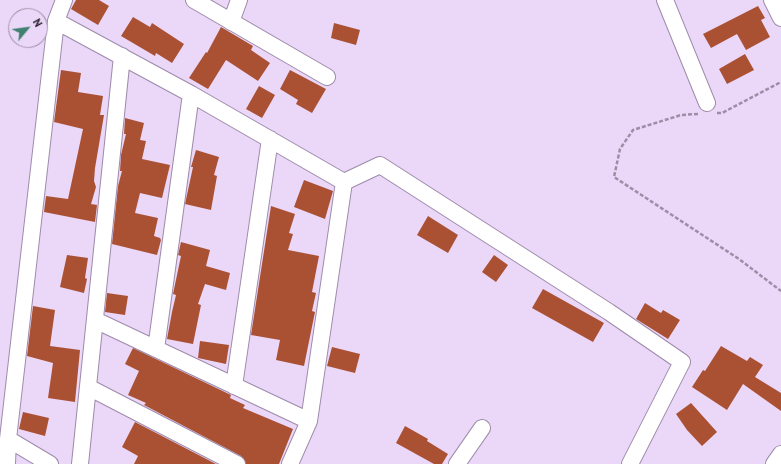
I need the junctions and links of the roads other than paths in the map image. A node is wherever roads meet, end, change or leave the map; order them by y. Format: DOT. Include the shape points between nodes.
graph roads {
  1 [pos="64,0"];
  2 [pos="194,0"];
  3 [pos="239,0"];
  4 [pos="665,0"];
  5 [pos="772,0"];
  6 [pos="781,18"];
  7 [pos="56,21"];
  8 [pos="231,22"];
  9 [pos="122,56"];
  10 [pos="327,77"];
  11 [pos="191,94"];
  12 [pos="708,103"];
  13 [pos="270,139"];
  14 [pos="344,182"];
  15 [pos="95,320"];
  16 [pos="156,349"];
  17 [pos="234,386"];
  18 [pos="88,387"];
  19 [pos="309,420"];
  20 [pos="482,428"];
  21 [pos="8,439"];
  22 [pos="781,454"];
  23 [pos="7,464"];
  24 [pos="50,464"];
  25 [pos="80,464"];
  26 [pos="237,464"];
  27 [pos="290,464"];
  28 [pos="457,464"];
  29 [pos="630,464"];
  30 [pos="774,464"];
  1 -- 7 [label="street"];
  2 -- 8 [label="street"];
  3 -- 8 [label="street"];
  4 -- 12 [label="street"];
  5 -- 6 [label="street"];
  7 -- 9 [label="street"];
  7 -- 21 [label="street"];
  8 -- 10 [label="street"];
  9 -- 11 [label="street"];
  9 -- 15 [label="street"];
  11 -- 13 [label="street"];
  11 -- 16 [label="street"];
  13 -- 14 [label="street"];
  13 -- 17 [label="street"];
  14 -- 19 [label="street"];
  14 -- 29 [label="street" via="380,165 682,362"];
  15 -- 16 [label="street"];
  15 -- 18 [label="street"];
  16 -- 17 [label="street"];
  17 -- 19 [label="street"];
  18 -- 25 [label="street"];
  18 -- 26 [label="street"];
  19 -- 27 [label="street"];
  20 -- 28 [label="street"];
  21 -- 23 [label="street"];
  21 -- 24 [label="street"];
  22 -- 30 [label="street"];
}
